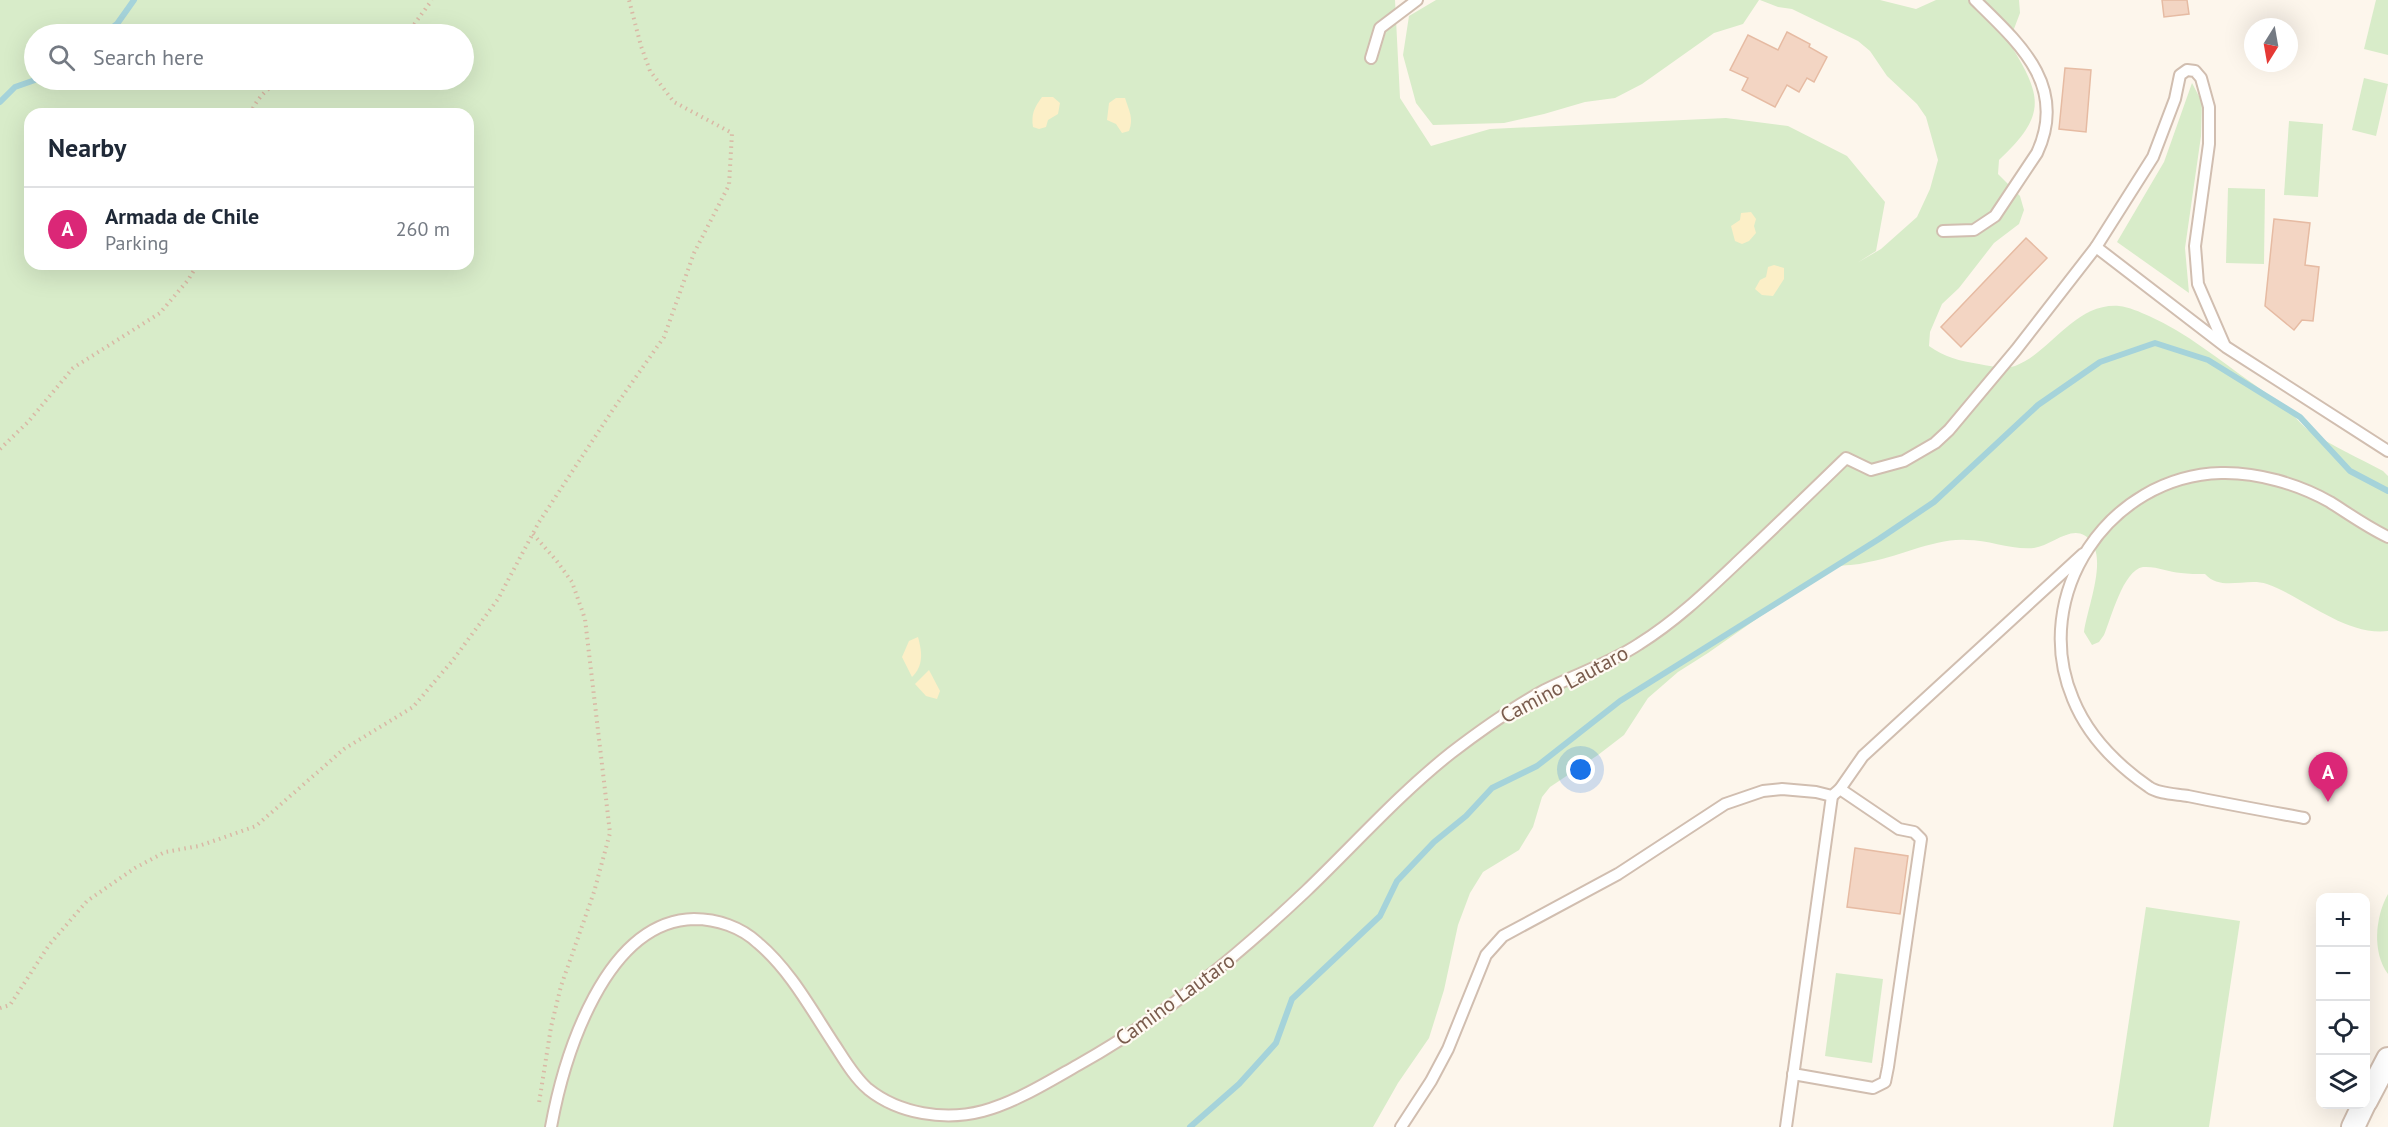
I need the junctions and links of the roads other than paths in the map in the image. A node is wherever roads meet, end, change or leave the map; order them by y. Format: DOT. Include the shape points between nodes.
graph roads {
  1 [pos="1417,0"];
  2 [pos="1975,0"];
  3 [pos="1371,58"];
  4 [pos="1942,231"];
  5 [pos="2096,247"];
  6 [pos="2226,347"];
  7 [pos="2388,451"];
  8 [pos="2388,537"];
  9 [pos="2083,554"];
  10 [pos="1836,792"];
  11 [pos="2304,818"];
  12 [pos="2388,1059"];
  13 [pos="1793,1074"];
  14 [pos="2370,1093"];
  15 [pos="2362,1109"];
  16 [pos="551,1125"];
  17 [pos="1401,1127"];
  18 [pos="1786,1127"];
  19 [pos="2353,1127"];
  1 -- 3 [label="lane" via="1380,28"];
  2 -- 4 [label="lane" via="2020,44 2045,88 2048,118 2037,153 1995,216 1974,230"];
  5 -- 6 [label="lane"];
  5 -- 6 [label="lane" via="2153,157 2180,75 2187,70 2195,71 2210,106 2210,144 2195,246 2198,284"];
  5 -- 16 [label="lane, Camino Lautaro" via="2016,350 1935,443 1904,461 1871,470 1846,458 1688,608 1636,647 1519,705 1467,741 1388,808 1228,962 1147,1023 1059,1076 999,1105 968,1114 936,1115 898,1106 864,1087 788,975 757,942 733,927 691,919 644,936 627,950 608,977 577,1036"];
  6 -- 7 [label="lane"];
  8 -- 9 [label="lane" via="2307,492 2263,477 2221,473 2180,480 2142,496 2109,521"];
  9 -- 10 [label="lane" via="1863,756"];
  9 -- 11 [label="lane" via="2066,593 2061,657 2072,698 2093,736 2151,789"];
  10 -- 13 [label="lane"];
  10 -- 13 [label="lane" via="1921,839 1888,1067 1885,1082 1873,1088"];
  10 -- 17 [label="lane" via="1782,789 1725,804 1618,874 1503,936 1486,955 1448,1049"];
  12 -- 14 [label="street"];
  13 -- 18 [label="lane"];
  15 -- 19 [label="street"];
}
